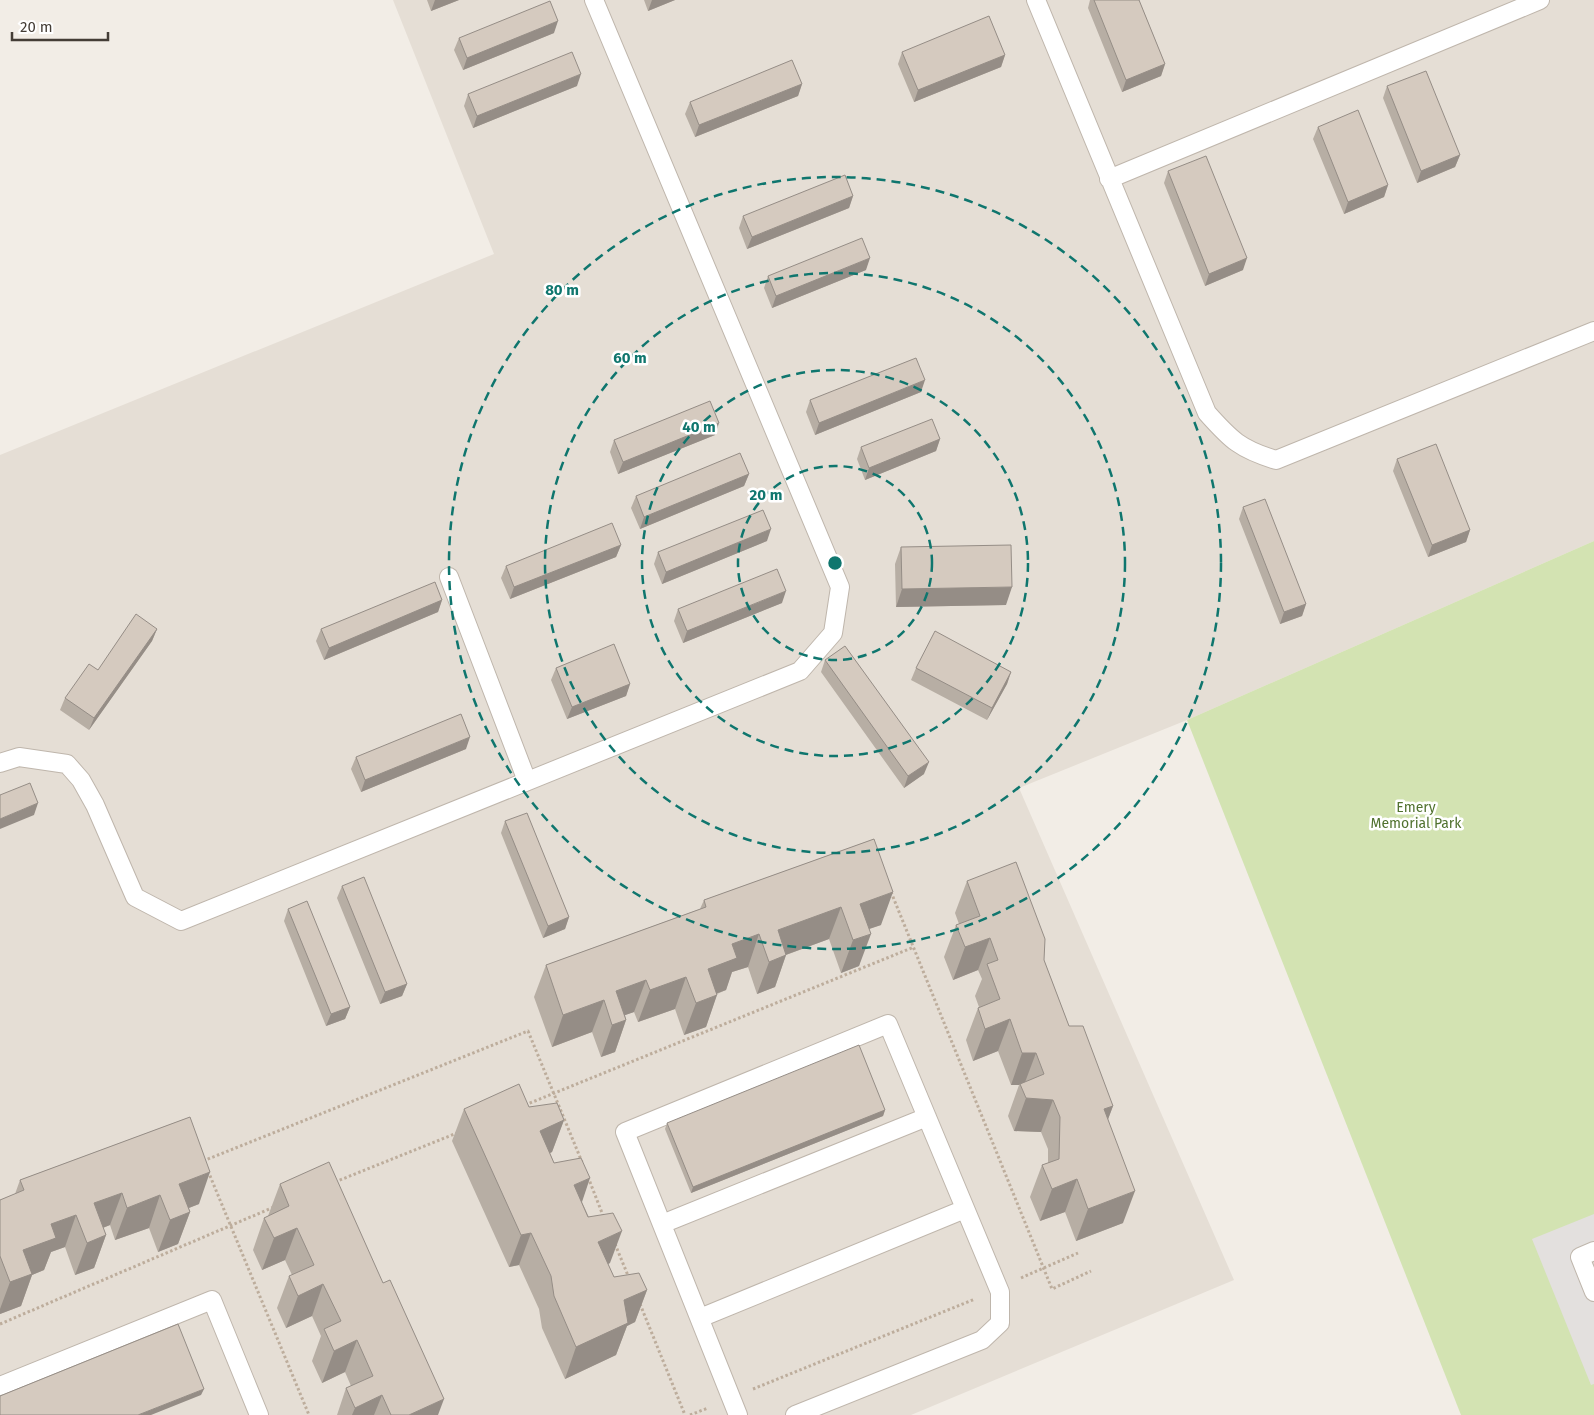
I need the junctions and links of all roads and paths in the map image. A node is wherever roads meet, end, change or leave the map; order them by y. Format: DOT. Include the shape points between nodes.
graph roads {
  1 [pos="594,0"];
  2 [pos="1036,0"];
  3 [pos="1540,0"];
  4 [pos="1109,179"];
  5 [pos="1594,331"];
  6 [pos="449,577"];
  7 [pos="0,763"];
  8 [pos="528,782"];
  9 [pos="891,891"];
  10 [pos="914,947"];
  11 [pos="554,1093"];
  12 [pos="517,1108"];
  13 [pos="927,1117"];
  14 [pos="462,1131"];
  15 [pos="584,1167"];
  16 [pos="587,1176"];
  17 [pos="333,1183"];
  18 [pos="278,1206"];
  19 [pos="965,1209"];
  20 [pos="606,1222"];
  21 [pos="662,1224"];
  22 [pos="232,1225"];
  23 [pos="614,1240"];
  24 [pos="1594,1251"];
  25 [pos="1078,1253"];
  26 [pos="1043,1268"];
  27 [pos="1091,1271"];
  28 [pos="632,1286"];
  29 [pos="998,1288"];
  30 [pos="1594,1292"];
  31 [pos="636,1296"];
  32 [pos="700,1318"];
  33 [pos="0,1324"];
  34 [pos="0,1386"];
  35 [pos="732,1398"];
  36 [pos="259,1415"];
  37 [pos="309,1415"];
  38 [pos="685,1415"];
  39 [pos="690,1415"];
  40 [pos="738,1415"];
  41 [pos="795,1415"];
  1 -- 8 [label="lane" via="840,587 833,633 800,671"];
  2 -- 4 [label="lane"];
  3 -- 4 [label="lane"];
  4 -- 5 [label="lane" via="1207,413 1228,438 1250,452 1276,460"];
  6 -- 8 [label="lane"];
  7 -- 8 [label="lane" via="19,758 68,764 95,805 135,897 181,921"];
  9 -- 10 [label="path"];
  10 -- 11 [label="path"];
  10 -- 26 [label="path"];
  11 -- 12 [label="path"];
  11 -- 15 [label="path"];
  11 -- 22 [label="path" via="528,1031 203,1161"];
  13 -- 19 [label="lane"];
  13 -- 21 [label="lane"];
  13 -- 21 [label="lane" via="888,1024 625,1132"];
  14 -- 17 [label="path"];
  16 -- 20 [label="path"];
  18 -- 22 [label="path"];
  19 -- 29 [label="lane"];
  19 -- 32 [label="lane"];
  21 -- 32 [label="lane"];
  22 -- 33 [label="path"];
  22 -- 37 [label="path"];
  23 -- 28 [label="path"];
  24 -- 30 [label="lane" via="1580,1257"];
  25 -- 26 [label="path"];
  26 -- 27 [label="path" via="1052,1289"];
  26 -- 29 [label="path"];
  29 -- 35 [label="path"];
  29 -- 41 [label="lane" via="1000,1323 982,1340"];
  31 -- 38 [label="path"];
  32 -- 35 [label="lane"];
  34 -- 36 [label="lane" via="212,1300"];
  35 -- 39 [label="path"];
  35 -- 40 [label="lane"];
}
